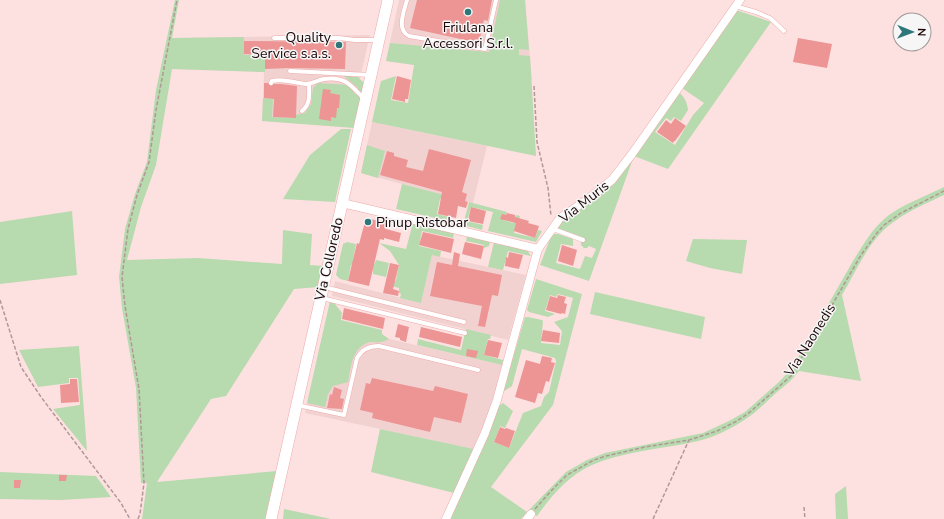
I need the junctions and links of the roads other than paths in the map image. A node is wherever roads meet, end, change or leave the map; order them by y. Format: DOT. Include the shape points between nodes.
graph roads {
  1 [pos="388,0"];
  2 [pos="407,0"];
  3 [pos="496,0"];
  4 [pos="737,3"];
  5 [pos="784,31"];
  6 [pos="274,38"];
  7 [pos="379,40"];
  8 [pos="290,71"];
  9 [pos="371,75"];
  10 [pos="271,83"];
  11 [pos="309,84"];
  12 [pos="365,100"];
  13 [pos="302,111"];
  14 [pos="342,203"];
  15 [pos="550,232"];
  16 [pos="583,240"];
  17 [pos="538,249"];
  18 [pos="322,292"];
  19 [pos="464,322"];
  20 [pos="465,334"];
  21 [pos="478,370"];
  22 [pos="297,405"];
  23 [pos="271,519"];
  24 [pos="446,519"];
  1 -- 7 [label="main road, Via Colloredo"];
  2 -- 3 [label="lane" via="402,26 406,35 485,49"];
  4 -- 5 [label="lane" via="770,18"];
  4 -- 15 [label="street, Via Muris" via="612,180 560,218"];
  6 -- 7 [label="lane"];
  7 -- 9 [label="main road, Via Colloredo"];
  8 -- 9 [label="lane"];
  9 -- 12 [label="main road, Via Colloredo"];
  10 -- 11 [label="lane" via="274,80 288,80"];
  11 -- 12 [label="lane" via="323,79 347,81"];
  11 -- 13 [label="lane" via="310,101"];
  12 -- 14 [label="main road, Via Colloredo"];
  14 -- 17 [label="street"];
  14 -- 18 [label="main road, Via Colloredo"];
  15 -- 16 [label="lane" via="556,230"];
  15 -- 17 [label="street, Via Muris"];
  17 -- 24 [label="street, Via Muris" via="497,400"];
  18 -- 19 [label="lane"];
  18 -- 20 [label="lane"];
  18 -- 22 [label="main road, Via Colloredo"];
  21 -- 22 [label="lane" via="371,346 362,351 357,358 344,415"];
  22 -- 23 [label="main road, Via Colloredo"];
}
